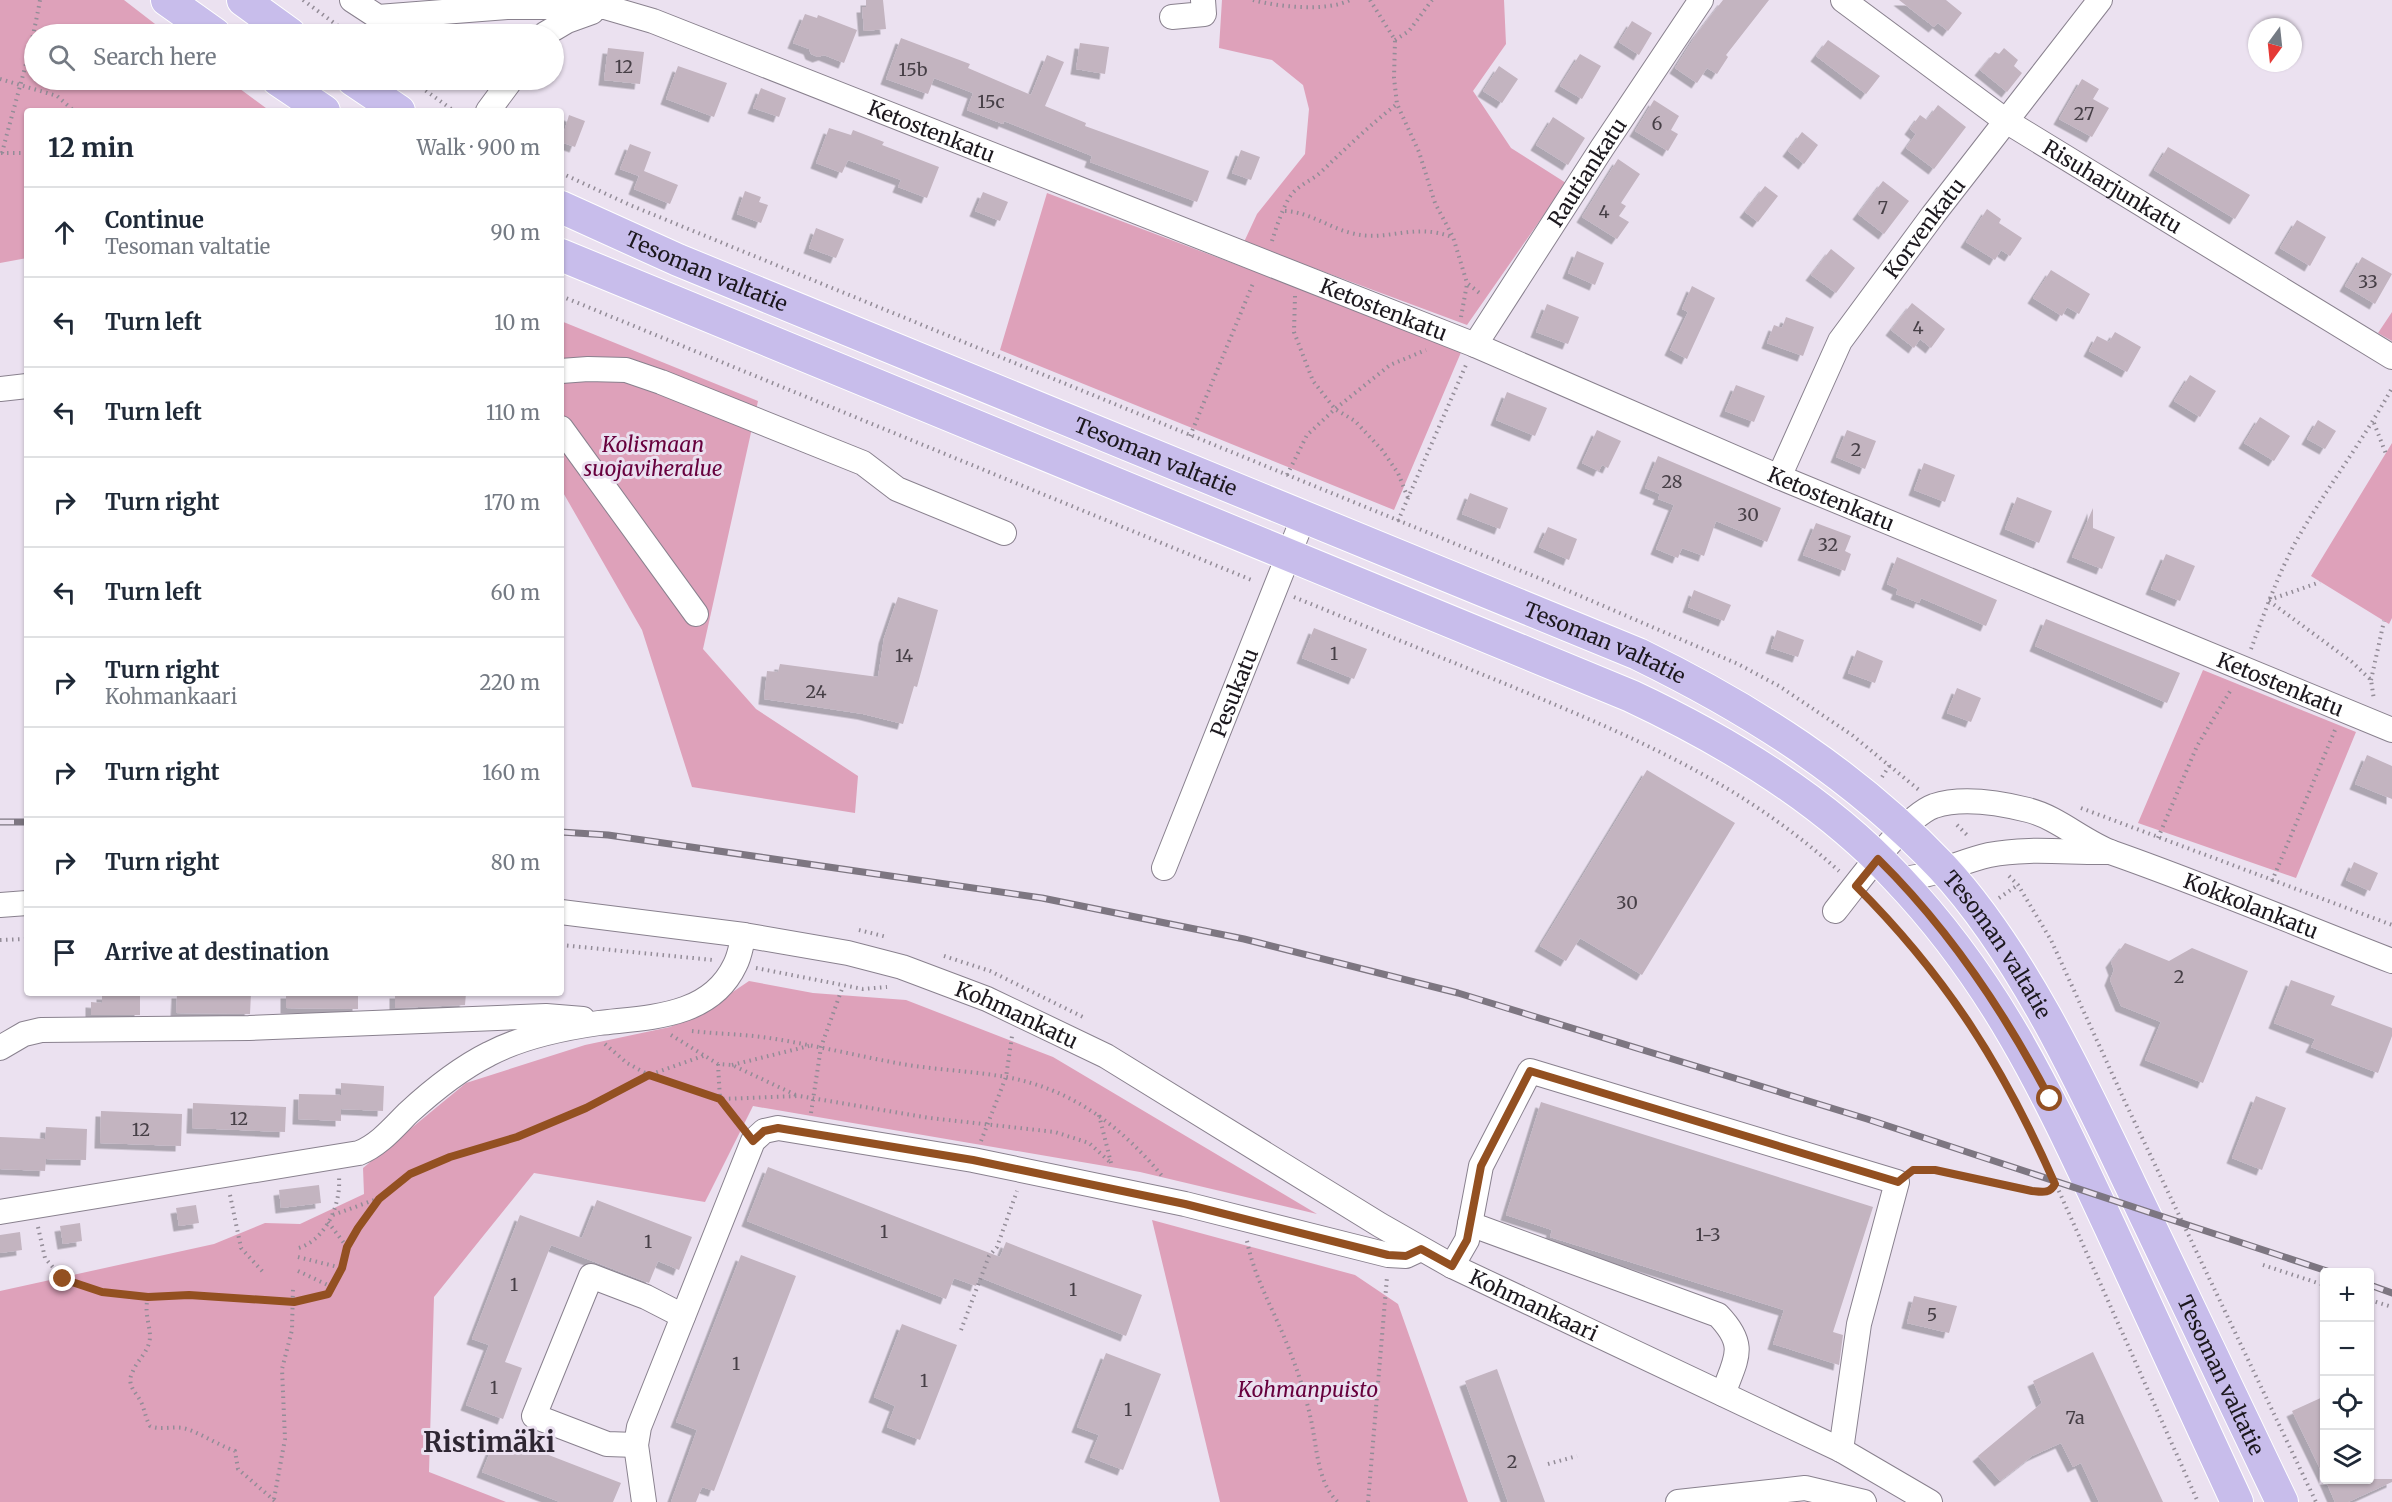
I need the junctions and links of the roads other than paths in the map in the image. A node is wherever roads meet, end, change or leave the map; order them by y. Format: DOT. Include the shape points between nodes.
graph roads {
  1 [pos="167,0"];
  2 [pos="243,0"];
  3 [pos="352,0"];
  4 [pos="634,0"];
  5 [pos="1203,0"];
  6 [pos="1701,0"];
  7 [pos="1843,0"];
  8 [pos="2100,0"];
  9 [pos="604,7"];
  10 [pos="1172,17"];
  11 [pos="201,24"];
  12 [pos="276,24"];
  13 [pos="562,24"];
  14 [pos="293,90"];
  15 [pos="368,90"];
  16 [pos="504,90"];
  17 [pos="320,108"];
  18 [pos="395,108"];
  19 [pos="490,108"];
  20 [pos="2006,121"];
  21 [pos="564,208"];
  22 [pos="564,256"];
  23 [pos="1458,339"];
  24 [pos="2392,357"];
  25 [pos="564,371"];
  26 [pos="24,386"];
  27 [pos="0,389"];
  28 [pos="564,432"];
  29 [pos="1779,477"];
  30 [pos="1304,516"];
  31 [pos="1004,533"];
  32 [pos="1288,556"];
  33 [pos="696,614"];
  34 [pos="2392,730"];
  35 [pos="1904,829"];
  36 [pos="2110,852"];
  37 [pos="1164,868"];
  38 [pos="1888,869"];
  39 [pos="1944,869"];
  40 [pos="24,903"];
  41 [pos="0,905"];
  42 [pos="564,912"];
  43 [pos="1835,912"];
  44 [pos="744,935"];
  45 [pos="2392,961"];
  46 [pos="592,1025"];
  47 [pos="0,1048"];
  48 [pos="0,1212"];
  49 [pos="1470,1224"];
  50 [pos="1421,1249"];
  51 [pos="1452,1266"];
  52 [pos="683,1316"];
  53 [pos="1723,1394"];
  54 [pos="636,1445"];
  55 [pos="1841,1450"];
  56 [pos="1879,1470"];
  57 [pos="644,1502"];
  58 [pos="1678,1502"];
  59 [pos="1864,1502"];
  60 [pos="1930,1502"];
  61 [pos="2237,1502"];
  62 [pos="2282,1502"];
  1 -- 11 [label="main road"];
  2 -- 12 [label="main road"];
  3 -- 9 [label="street, Ketostenkatu" via="378,17 507,7"];
  4 -- 9 [label="street"];
  5 -- 10 [label="street" via="1204,14"];
  6 -- 23 [label="street, Rautiankatu" via="1602,148"];
  7 -- 20 [label="street, Risuharjunkatu"];
  8 -- 20 [label="street, Korvenkatu"];
  9 -- 13 [label="street"];
  9 -- 23 [label="street, Ketostenkatu" via="652,21"];
  14 -- 17 [label="main road"];
  15 -- 18 [label="main road"];
  16 -- 19 [label="street"];
  20 -- 24 [label="street, Risuharjunkatu"];
  20 -- 29 [label="street, Korvenkatu" via="1840,341"];
  21 -- 30 [label="main road, Tesoman valtatie" via="689,264"];
  22 -- 32 [label="main road, Tesoman valtatie"];
  23 -- 29 [label="street, Ketostenkatu"];
  25 -- 31 [label="street" via="626,370 661,382 863,463 897,489"];
  26 -- 27 [label="street"];
  28 -- 33 [label="street"];
  29 -- 34 [label="street, Ketostenkatu"];
  30 -- 32 [label="street, Pesukatu"];
  30 -- 35 [label="main road, Tesoman valtatie" via="1638,654 1701,684 1833,768"];
  32 -- 37 [label="street, Pesukatu"];
  32 -- 38 [label="main road, Tesoman valtatie" via="1666,713 1778,778"];
  35 -- 36 [label="street, Kokkolankatu" via="1936,805 1991,804 2031,811"];
  35 -- 38 [label="street, Kokkolankatu"];
  35 -- 39 [label="main road, Tesoman valtatie"];
  36 -- 39 [label="street, Kokkolankatu" via="2005,853"];
  36 -- 45 [label="street, Kokkolankatu"];
  38 -- 39 [label="street, Kokkolankatu" via="1914,879"];
  38 -- 43 [label="street" via="1856,886"];
  38 -- 61 [label="main road, Tesoman valtatie" via="1983,983 2025,1051"];
  39 -- 62 [label="main road, Tesoman valtatie" via="2014,962 2093,1106"];
  40 -- 41 [label="street"];
  42 -- 44 [label="street, Kohmankatu"];
  44 -- 46 [label="street" via="729,977 706,999 647,1024"];
  44 -- 50 [label="street, Kohmankatu" via="848,953 902,967 1050,1027 1106,1056"];
  46 -- 47 [label="street" via="568,1016 546,1016 249,1028 41,1030 24,1034"];
  46 -- 48 [label="street" via="490,1053 434,1090 368,1150 338,1159"];
  49 -- 51 [label="street" via="1467,1240"];
  49 -- 53 [label="street" via="1718,1315 1734,1332 1738,1350"];
  49 -- 55 [label="street" via="1481,1166 1530,1071 1898,1182 1859,1323"];
  50 -- 51 [label="street, Kohmankaari"];
  50 -- 52 [label="street" via="1406,1256 1388,1255 1185,1204 933,1151 778,1128 764,1131 753,1141"];
  51 -- 53 [label="street, Kohmankaari"];
  52 -- 54 [label="street" via="639,1427"];
  52 -- 54 [label="street" via="591,1276 534,1416 607,1444"];
  53 -- 55 [label="street, Kohmankaari"];
  54 -- 57 [label="street"];
  55 -- 56 [label="street, Kohmankaari"];
  56 -- 59 [label="street"];
  56 -- 60 [label="street, Kohmankaari"];
  58 -- 59 [label="street" via="1805,1488"];
}
